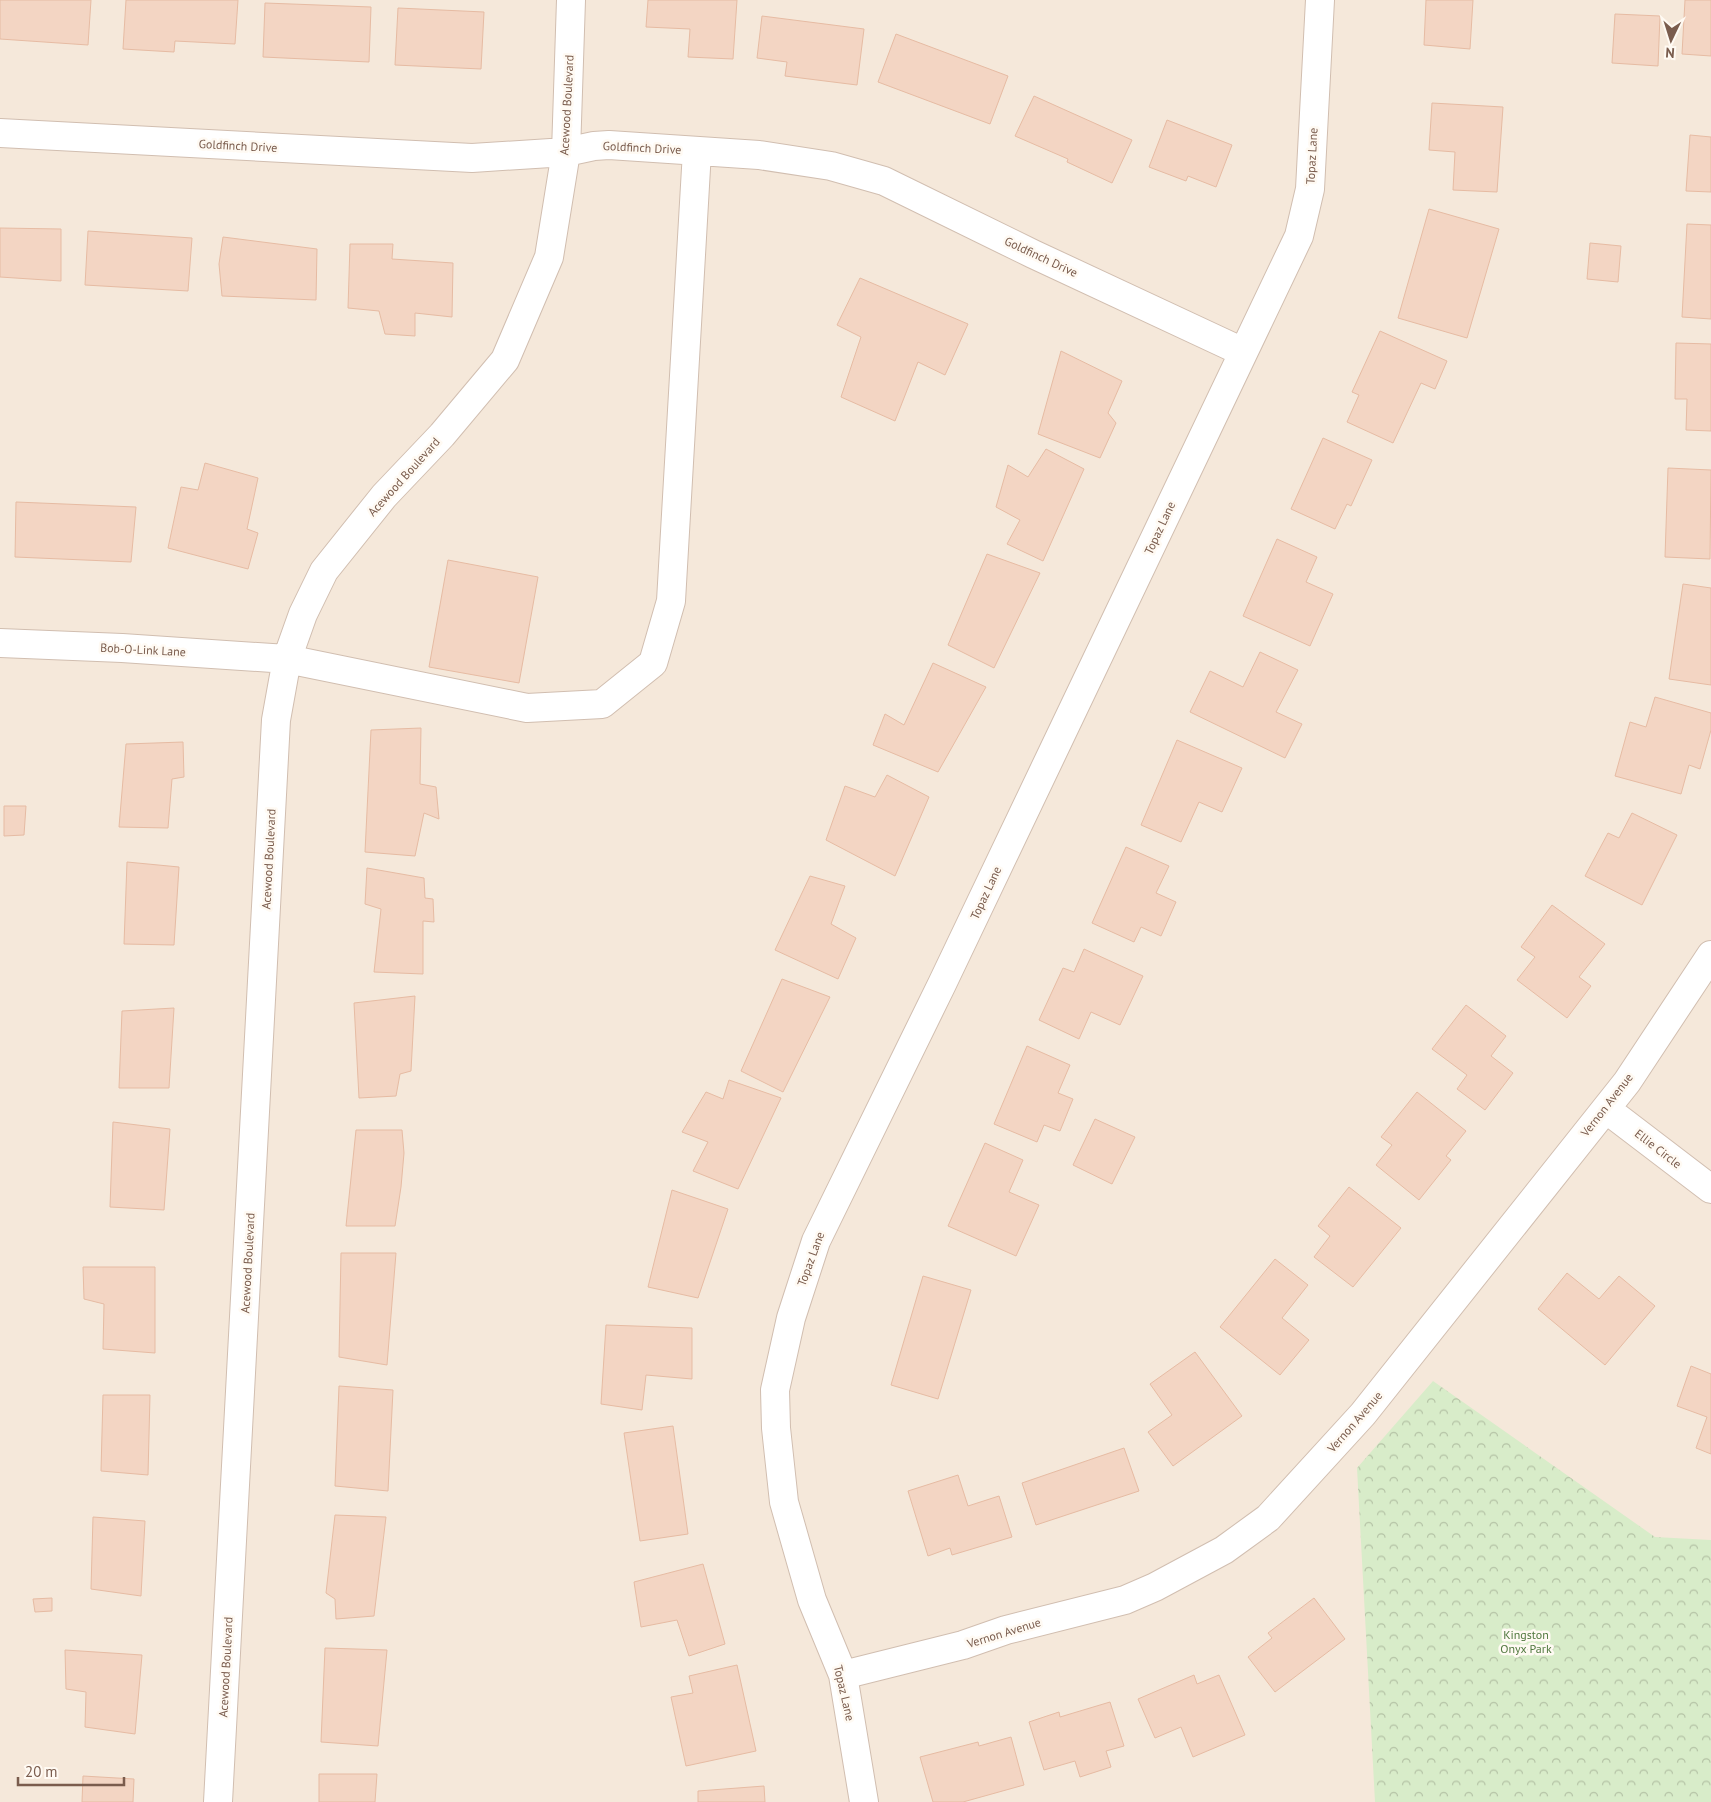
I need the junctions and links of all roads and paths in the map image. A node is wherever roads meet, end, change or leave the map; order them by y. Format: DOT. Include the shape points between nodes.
graph roads {
  1 [pos="571,0"];
  2 [pos="1320,0"];
  3 [pos="0,133"];
  4 [pos="697,151"];
  5 [pos="566,152"];
  6 [pos="1244,352"];
  7 [pos="0,643"];
  8 [pos="287,659"];
  9 [pos="1711,955"];
  10 [pos="1606,1108"];
  11 [pos="1711,1190"];
  12 [pos="842,1675"];
  13 [pos="218,1802"];
  14 [pos="864,1802"];
  1 -- 5 [label="street, Acewood Boulevard"];
  2 -- 6 [label="street, Topaz Lane" via="1310,189 1298,236"];
  3 -- 5 [label="street, Goldfinch Drive" via="472,158"];
  4 -- 5 [label="street, Goldfinch Drive" via="609,145"];
  4 -- 6 [label="street, Goldfinch Drive" via="759,155 831,166 884,181"];
  4 -- 8 [label="street, Bob-O-Link Lane" via="671,601 653,664 602,704 527,708"];
  5 -- 8 [label="street, Acewood Boulevard" via="549,257 505,360 384,496 324,571 303,614"];
  6 -- 12 [label="street, Topaz Lane" via="816,1240 791,1318 775,1390 784,1502 812,1600"];
  7 -- 8 [label="street, Bob-O-Link Lane"];
  8 -- 13 [label="street, Acewood Boulevard" via="276,720"];
  9 -- 10 [label="street, Vernon Avenue" via="1627,1082"];
  10 -- 11 [label="street, Ellie Circle"];
  10 -- 12 [label="street, Vernon Avenue" via="1363,1414 1268,1518 1224,1550 1125,1600"];
  12 -- 14 [label="street, Topaz Lane"];
}
